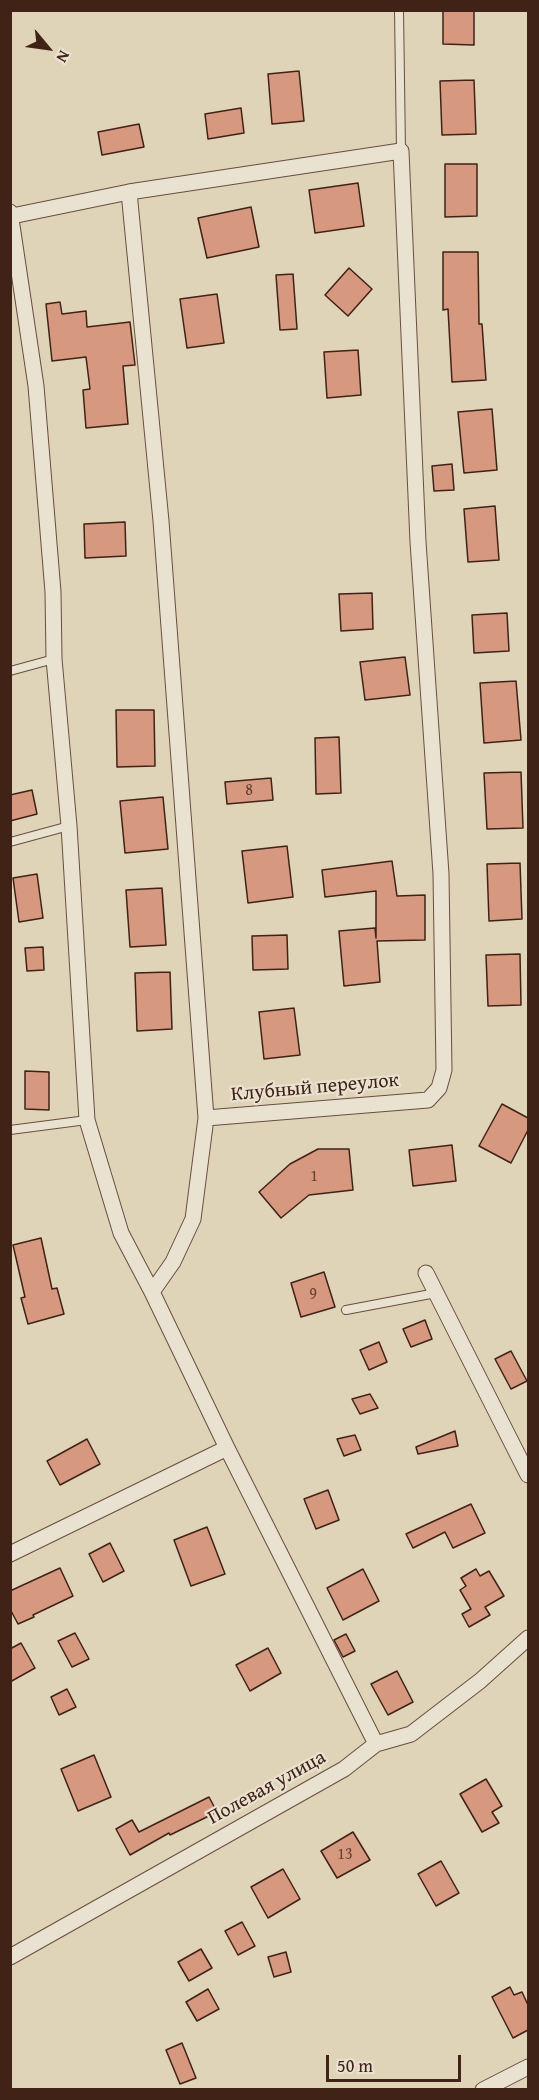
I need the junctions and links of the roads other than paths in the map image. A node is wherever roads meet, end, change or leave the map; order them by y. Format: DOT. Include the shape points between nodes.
graph roads {
  1 [pos="399,10"];
  2 [pos="401,151"];
  3 [pos="129,192"];
  4 [pos="11,214"];
  5 [pos="54,659"];
  6 [pos="10,671"];
  7 [pos="69,826"];
  8 [pos="10,842"];
  9 [pos="206,1118"];
  10 [pos="87,1120"];
  11 [pos="10,1130"];
  12 [pos="426,1273"];
  13 [pos="152,1292"];
  14 [pos="436,1293"];
  15 [pos="346,1310"];
  16 [pos="227,1448"];
  17 [pos="528,1475"];
  18 [pos="10,1554"];
  19 [pos="528,1638"];
  20 [pos="376,1744"];
  21 [pos="10,1957"];
  22 [pos="528,2067"];
  23 [pos="483,2090"];
  1 -- 2 [label="lane"];
  2 -- 3 [label="street"];
  2 -- 9 [label="street, Клубный переулок" via="418,542 441,874 444,1070 439,1088 428,1100"];
  3 -- 4 [label="street"];
  3 -- 9 [label="street" via="161,521"];
  4 -- 5 [label="street" via="36,386 53,592"];
  5 -- 6 [label="lane"];
  5 -- 7 [label="street"];
  7 -- 8 [label="lane"];
  7 -- 10 [label="street"];
  9 -- 13 [label="street" via="193,1219 173,1262"];
  10 -- 11 [label="lane"];
  10 -- 13 [label="street" via="121,1233"];
  12 -- 14 [label="street"];
  13 -- 16 [label="street"];
  14 -- 15 [label="lane"];
  14 -- 17 [label="street"];
  16 -- 18 [label="street"];
  16 -- 20 [label="street"];
  19 -- 20 [label="street, Полевая улица" via="494,1670 411,1734"];
  20 -- 21 [label="street, Полевая улица" via="344,1769"];
  22 -- 23 [label="street"];
}
